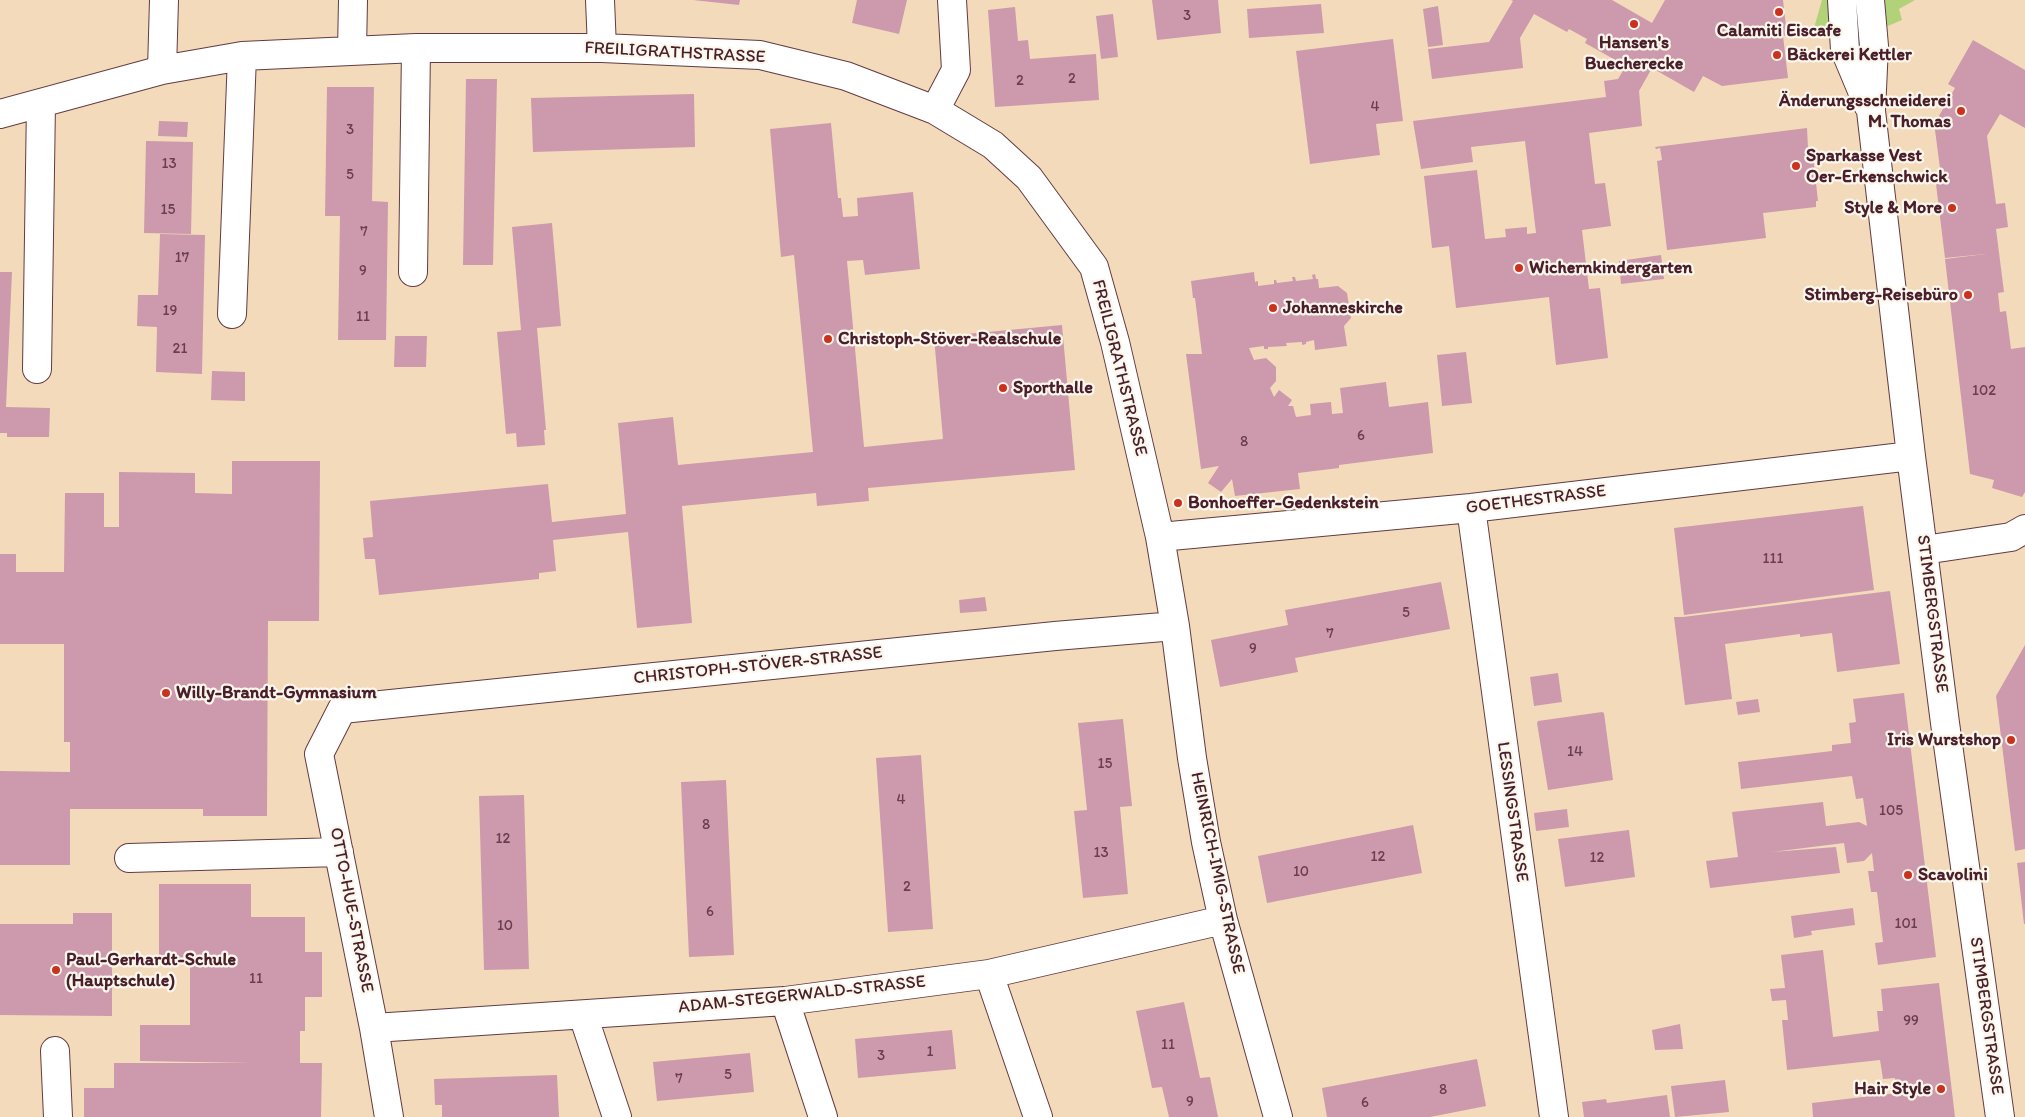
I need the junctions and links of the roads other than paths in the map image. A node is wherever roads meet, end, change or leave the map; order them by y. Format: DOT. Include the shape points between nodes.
graph roads {
  1 [pos="164,0"];
  2 [pos="353,0"];
  3 [pos="600,0"];
  4 [pos="952,0"];
  5 [pos="1842,0"];
  6 [pos="1870,0"];
  7 [pos="416,48"];
  8 [pos="602,48"];
  9 [pos="352,51"];
  10 [pos="242,56"];
  11 [pos="162,70"];
  12 [pos="41,103"];
  13 [pos="935,110"];
  14 [pos="1871,111"];
  15 [pos="0,114"];
  16 [pos="413,272"];
  17 [pos="232,314"];
  18 [pos="37,369"];
  19 [pos="1911,456"];
  20 [pos="1470,508"];
  21 [pos="2025,529"];
  22 [pos="1160,537"];
  23 [pos="1924,550"];
  24 [pos="1175,626"];
  25 [pos="342,709"];
  26 [pos="339,852"];
  27 [pos="129,858"];
  28 [pos="1224,920"];
  29 [pos="989,974"];
  30 [pos="785,1001"];
  31 [pos="583,1015"];
  32 [pos="374,1028"];
  33 [pos="55,1051"];
  34 [pos="58,1117"];
  35 [pos="389,1117"];
  36 [pos="618,1117"];
  37 [pos="823,1117"];
  38 [pos="1038,1117"];
  39 [pos="1278,1117"];
  40 [pos="1554,1117"];
  41 [pos="2000,1117"];
  1 -- 11 [label="street"];
  2 -- 9 [label="street"];
  3 -- 8 [label="street"];
  4 -- 13 [label="street" via="956,70"];
  5 -- 14 [label="street, STIMBERGSTRASSE" via="1845,50"];
  6 -- 14 [label="street, STIMBERGSTRASSE" via="1874,46"];
  7 -- 8 [label="street, FREILIGRATHSTRASSE"];
  7 -- 9 [label="street, FREILIGRATHSTRASSE"];
  7 -- 16 [label="street"];
  8 -- 13 [label="street, FREILIGRATHSTRASSE" via="760,55 846,76"];
  9 -- 10 [label="street, FREILIGRATHSTRASSE"];
  10 -- 11 [label="street, FREILIGRATHSTRASSE"];
  10 -- 17 [label="street"];
  11 -- 12 [label="street, FREILIGRATHSTRASSE"];
  12 -- 15 [label="street, FREILIGRATHSTRASSE"];
  12 -- 18 [label="street"];
  13 -- 22 [label="street, FREILIGRATHSTRASSE" via="993,145 1028,178 1094,267 1115,342"];
  14 -- 19 [label="street, STIMBERGSTRASSE"];
  19 -- 20 [label="street, GOETHESTRASSE"];
  19 -- 23 [label="street, STIMBERGSTRASSE"];
  20 -- 22 [label="street, GOETHESTRASSE"];
  20 -- 40 [label="street, LESSINGSTRASSE"];
  21 -- 23 [label="street" via="2011,537"];
  22 -- 24 [label="street, FREILIGRATHSTRASSE"];
  23 -- 41 [label="street, STIMBERGSTRASSE"];
  24 -- 25 [label="street, CHRISTOPH-STÖVER-STRASSE"];
  24 -- 28 [label="street, HEINRICH-IMIG-STRASSE" via="1192,758 1206,842"];
  25 -- 26 [label="street, OTTO-HUE-STRASSE" via="320,754"];
  26 -- 27 [label="street"];
  26 -- 32 [label="street, OTTO-HUE-STRASSE"];
  28 -- 29 [label="street, ADAM-STEGERWALD-STRASSE"];
  28 -- 39 [label="street, HEINRICH-IMIG-STRASSE"];
  29 -- 30 [label="street, ADAM-STEGERWALD-STRASSE"];
  29 -- 38 [label="street"];
  30 -- 31 [label="street, ADAM-STEGERWALD-STRASSE"];
  30 -- 37 [label="street"];
  31 -- 32 [label="street, ADAM-STEGERWALD-STRASSE"];
  31 -- 36 [label="street"];
  32 -- 35 [label="street, OTTO-HUE-STRASSE"];
  33 -- 34 [label="street"];
}
